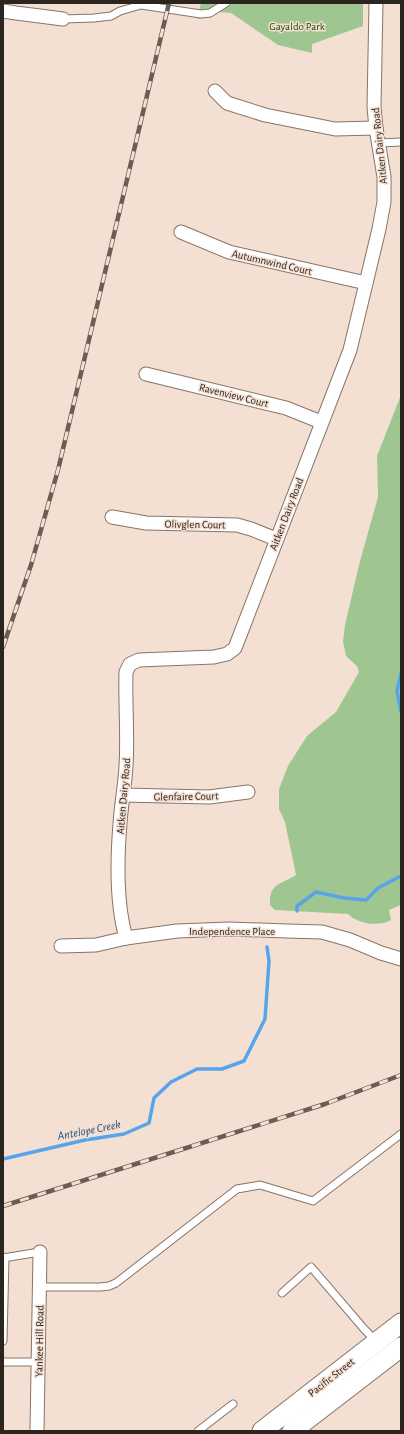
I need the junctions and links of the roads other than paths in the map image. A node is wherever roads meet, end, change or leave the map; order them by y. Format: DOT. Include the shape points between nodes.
graph roads {
  1 [pos="226,3"];
  2 [pos="376,3"];
  3 [pos="3,11"];
  4 [pos="63,19"];
  5 [pos="215,91"];
  6 [pos="376,128"];
  7 [pos="401,142"];
  8 [pos="379,143"];
  9 [pos="180,232"];
  10 [pos="366,283"];
  11 [pos="146,374"];
  12 [pos="321,422"];
  13 [pos="112,517"];
  14 [pos="276,538"];
  15 [pos="248,792"];
  16 [pos="124,795"];
  17 [pos="126,938"];
  18 [pos="61,946"];
  19 [pos="401,959"];
  20 [pos="401,1134"];
  21 [pos="40,1252"];
  22 [pos="4,1258"];
  23 [pos="40,1287"];
  24 [pos="282,1293"];
  25 [pos="401,1323"];
  26 [pos="3,1341"];
  27 [pos="387,1349"];
  28 [pos="3,1362"];
  29 [pos="38,1362"];
  30 [pos="233,1404"];
  31 [pos="272,1428"];
  32 [pos="37,1431"];
  33 [pos="198,1431"];
  34 [pos="292,1431"];
  1 -- 4 [label="lane" via="210,13 201,14 141,5 111,16"];
  2 -- 6 [label="street, Aitken Dairy Road"];
  3 -- 4 [label="street"];
  5 -- 6 [label="street" via="227,103 265,116 335,129"];
  6 -- 8 [label="street, Aitken Dairy Road"];
  7 -- 8 [label="lane"];
  8 -- 10 [label="street, Aitken Dairy Road" via="384,177 384,202"];
  9 -- 10 [label="street, Autumnwind Court" via="228,252"];
  10 -- 12 [label="street, Aitken Dairy Road" via="350,350"];
  11 -- 12 [label="street, Ravenview Court" via="286,408"];
  12 -- 14 [label="street, Aitken Dairy Road"];
  13 -- 14 [label="street, Olivglen Court" via="146,523 237,525"];
  14 -- 16 [label="street, Aitken Dairy Road" via="235,648 227,654 214,657 139,660 130,664 126,672 127,765"];
  15 -- 16 [label="street, Glenfaire Court" via="209,798"];
  16 -- 17 [label="street, Aitken Dairy Road" via="120,823 119,900"];
  17 -- 18 [label="street, Independence Place" via="96,945"];
  17 -- 19 [label="street, Independence Place" via="178,931 221,929 322,932"];
  20 -- 23 [label="lane" via="313,1201 260,1184 237,1189 116,1283 100,1287"];
  21 -- 22 [label="lane"];
  21 -- 23 [label="street, Yankee Hill Road"];
  22 -- 26 [label="lane"];
  23 -- 29 [label="street, Yankee Hill Road"];
  24 -- 27 [label="lane" via="312,1267 365,1330"];
  25 -- 27 [label="main road, Pacific Street"];
  27 -- 31 [label="main road, Pacific Street"];
  27 -- 34 [label="main road, Pacific Street"];
  28 -- 29 [label="lane"];
  29 -- 32 [label="street, Yankee Hill Road"];
  30 -- 33 [label="lane"];
}
